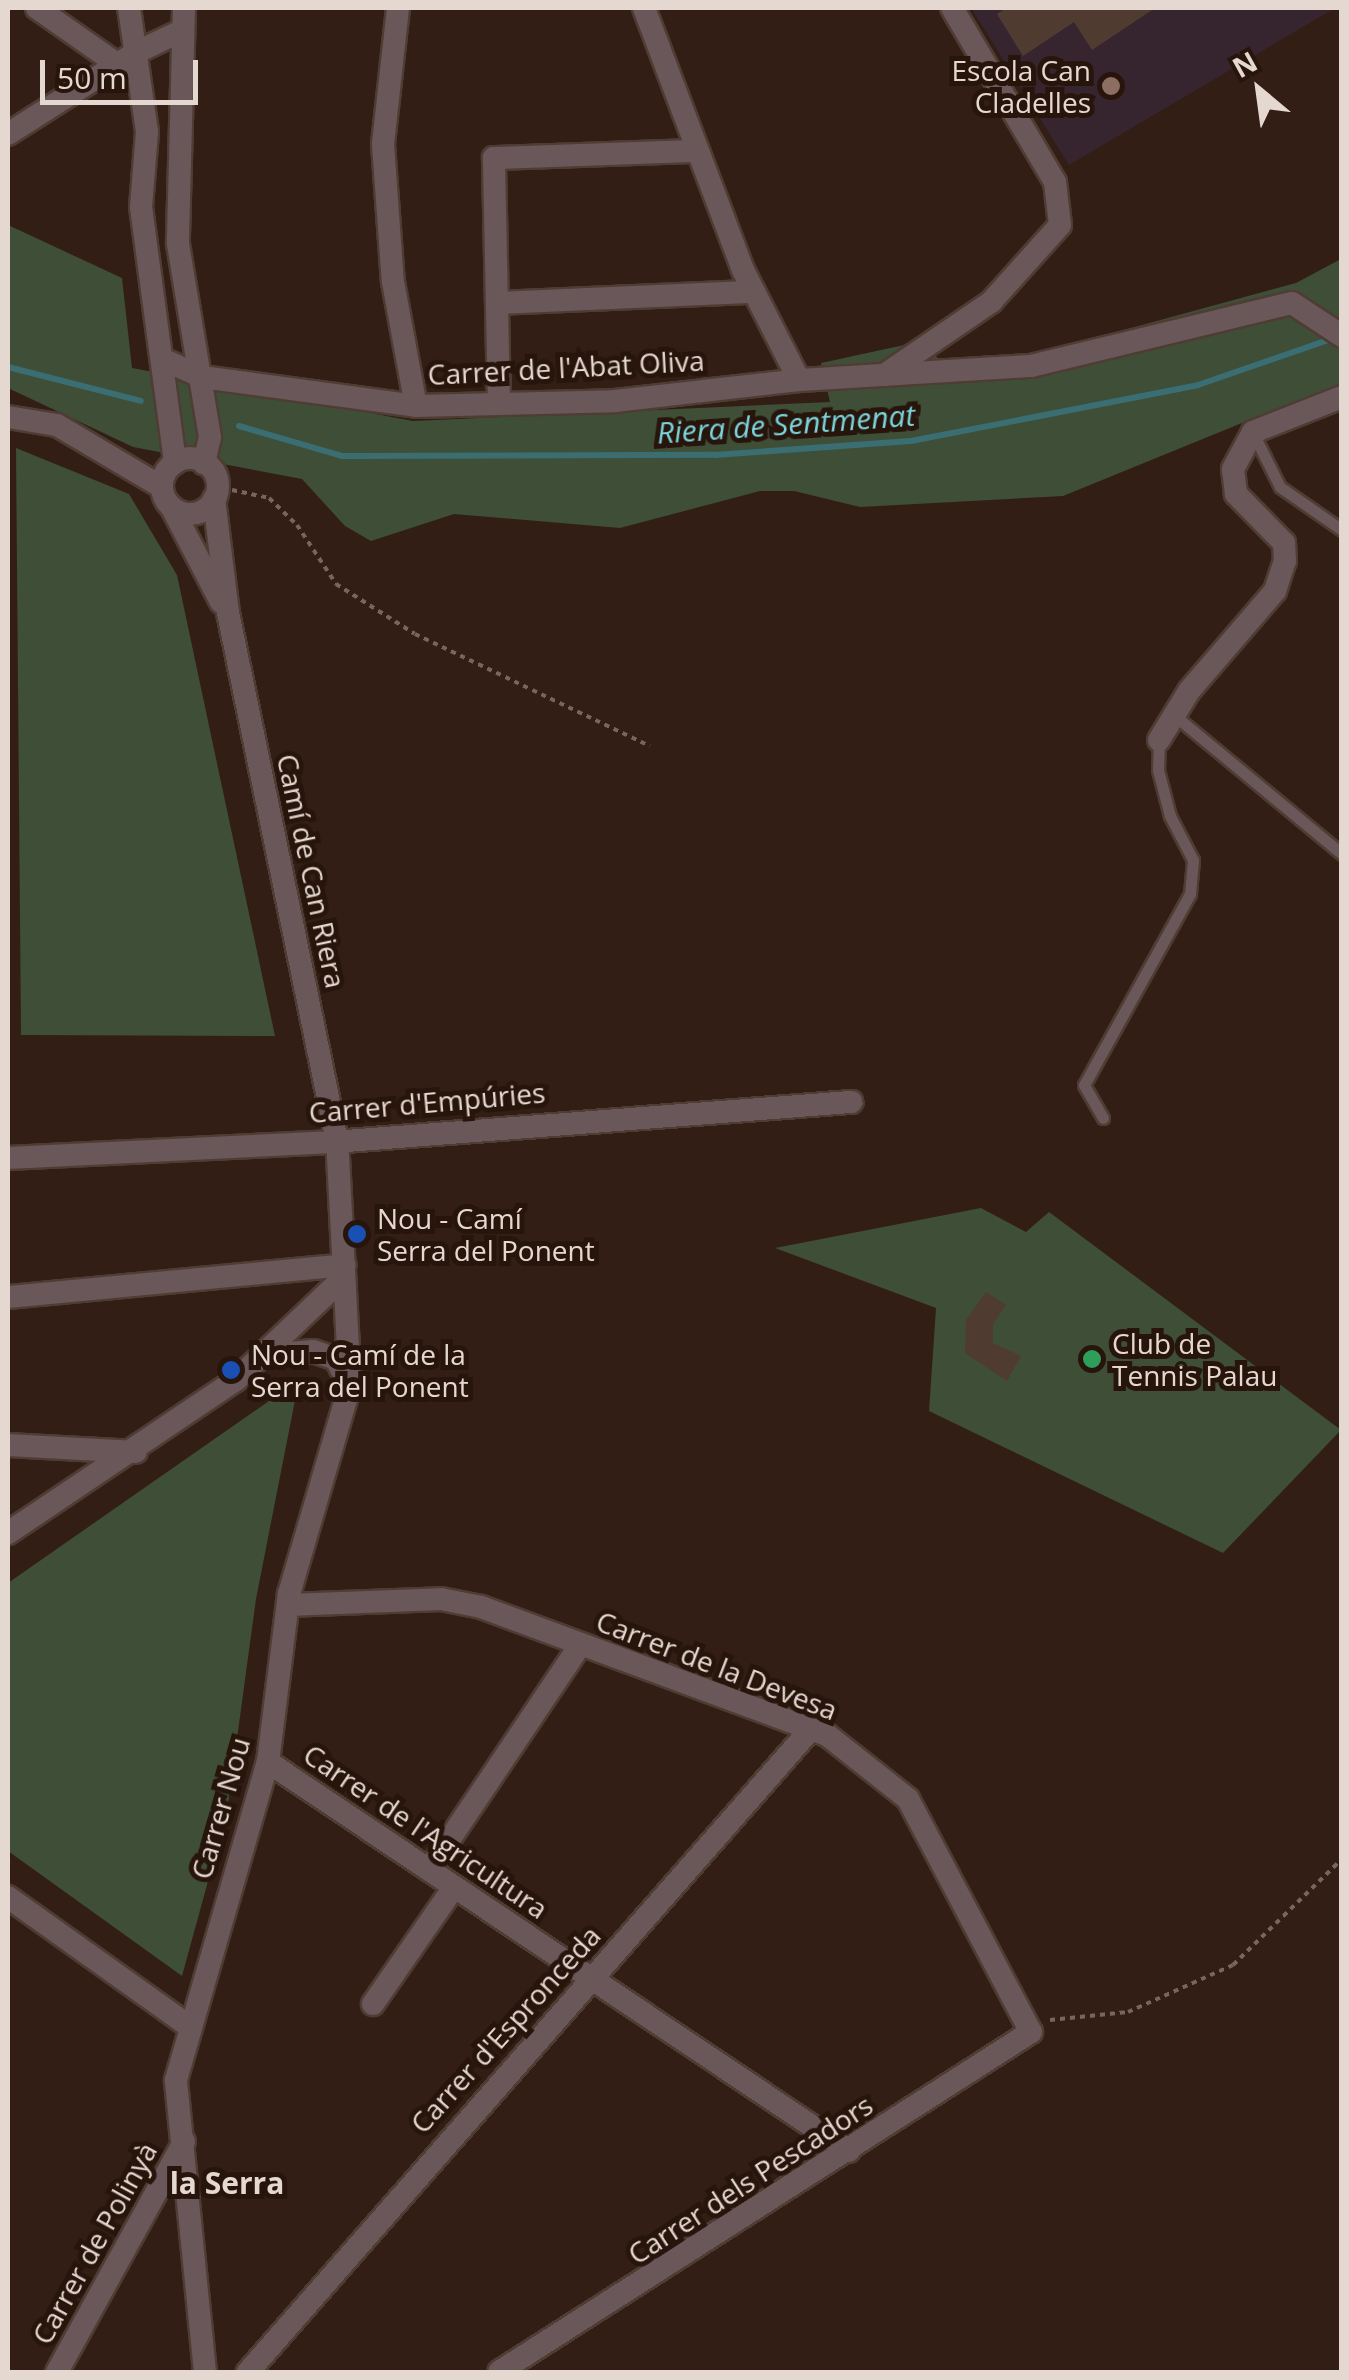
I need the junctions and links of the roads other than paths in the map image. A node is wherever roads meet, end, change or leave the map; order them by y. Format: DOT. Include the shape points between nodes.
graph roads {
  1 [pos="37,8"];
  2 [pos="129,8"];
  3 [pos="398,8"];
  4 [pos="644,8"];
  5 [pos="952,8"];
  6 [pos="184,19"];
  7 [pos="126,58"];
  8 [pos="8,134"];
  9 [pos="694,151"];
  10 [pos="754,292"];
  11 [pos="497,303"];
  12 [pos="1342,336"];
  13 [pos="162,359"];
  14 [pos="884,375"];
  15 [pos="202,377"];
  16 [pos="799,380"];
  17 [pos="1342,398"];
  18 [pos="499,402"];
  19 [pos="416,406"];
  20 [pos="8,417"];
  21 [pos="1253,432"];
  22 [pos="175,463"];
  23 [pos="204,463"];
  24 [pos="216,493"];
  25 [pos="167,498"];
  26 [pos="1342,530"];
  27 [pos="228,614"];
  28 [pos="1174,715"];
  29 [pos="1160,740"];
  30 [pos="1342,854"];
  31 [pos="851,1102"];
  32 [pos="1102,1118"];
  33 [pos="338,1141"];
  34 [pos="8,1158"];
  35 [pos="344,1271"];
  36 [pos="8,1297"];
  37 [pos="268,1354"];
  38 [pos="350,1386"];
  39 [pos="8,1446"];
  40 [pos="136,1452"];
  41 [pos="8,1533"];
  42 [pos="288,1605"];
  43 [pos="581,1644"];
  44 [pos="811,1729"];
  45 [pos="268,1762"];
  46 [pos="428,1870"];
  47 [pos="454,1886"];
  48 [pos="8,1898"];
  49 [pos="592,1978"];
  50 [pos="373,2004"];
  51 [pos="190,2028"];
  52 [pos="1030,2029"];
  53 [pos="184,2142"];
  54 [pos="849,2150"];
  55 [pos="57,2372"];
  56 [pos="205,2372"];
  57 [pos="248,2372"];
  58 [pos="498,2372"];
  1 -- 7 [label="street"];
  2 -- 7 [label="street"];
  3 -- 19 [label="street" via="383,144 393,282"];
  4 -- 9 [label="street"];
  5 -- 14 [label="street" via="1055,182 1060,225 990,302"];
  6 -- 7 [label="street"];
  6 -- 15 [label="street" via="178,244"];
  7 -- 8 [label="street"];
  7 -- 13 [label="street" via="147,132 141,206"];
  9 -- 10 [label="street"];
  9 -- 11 [label="street" via="494,158"];
  10 -- 11 [label="street"];
  10 -- 16 [label="street"];
  11 -- 18 [label="street"];
  12 -- 14 [label="street, Carrer de l'Abat Oliva" via="1292,304 1032,366"];
  13 -- 15 [label="street, Carrer de l'Abat Oliva"];
  13 -- 22 [label="street"];
  14 -- 16 [label="street, Carrer de l'Abat Oliva"];
  15 -- 19 [label="street, Carrer de l'Abat Oliva"];
  15 -- 23 [label="street" via="210,437"];
  16 -- 18 [label="street, Carrer de l'Abat Oliva" via="615,401"];
  17 -- 21 [label="street"];
  18 -- 19 [label="street, Carrer de l'Abat Oliva"];
  20 -- 25 [label="street" via="57,425"];
  21 -- 26 [label="lane" via="1280,488"];
  21 -- 28 [label="street" via="1232,468 1236,494 1284,543 1276,591"];
  22 -- 23 [label="street"];
  22 -- 25 [label="street"];
  23 -- 24 [label="street"];
  24 -- 25 [label="street" via="195,514"];
  24 -- 27 [label="street, Camí de Can Riera"];
  25 -- 27 [label="street, Camí de Can Riera"];
  27 -- 33 [label="street, Camí de Can Riera"];
  28 -- 29 [label="street"];
  28 -- 30 [label="lane"];
  29 -- 32 [label="lane" via="1158,770 1170,816 1192,860 1190,894 1084,1085"];
  31 -- 33 [label="street, Carrer d'Empúries"];
  33 -- 34 [label="street, Carrer d'Empúries"];
  33 -- 35 [label="street, Carrer Nou"];
  35 -- 36 [label="street"];
  35 -- 37 [label="street"];
  35 -- 38 [label="street, Carrer Nou"];
  37 -- 38 [label="street" via="312,1351 336,1359"];
  37 -- 40 [label="street"];
  38 -- 42 [label="street, Carrer Nou"];
  39 -- 40 [label="street"];
  40 -- 41 [label="street"];
  42 -- 43 [label="street, Carrer de la Devesa" via="441,1598"];
  42 -- 45 [label="street, Carrer Nou"];
  43 -- 44 [label="street, Carrer de la Devesa"];
  43 -- 46 [label="street"];
  44 -- 49 [label="street, Carrer d'Espronceda"];
  44 -- 52 [label="street, Carrer de la Devesa" via="908,1799"];
  45 -- 46 [label="street, Carrer de l'Agricultura"];
  45 -- 51 [label="street, Carrer Nou"];
  46 -- 47 [label="street, Carrer de l'Agricultura"];
  47 -- 49 [label="street, Carrer de l'Agricultura"];
  47 -- 50 [label="street"];
  48 -- 51 [label="street"];
  49 -- 54 [label="street, Carrer de l'Agricultura"];
  49 -- 57 [label="street, Carrer d'Espronceda"];
  51 -- 53 [label="street, Carrer Nou" via="176,2080"];
  52 -- 54 [label="street, Carrer dels Pescadors"];
  53 -- 55 [label="street, Carrer de Polinyà"];
  53 -- 56 [label="street, Carrer Nou"];
  54 -- 58 [label="street, Carrer dels Pescadors"];
}
